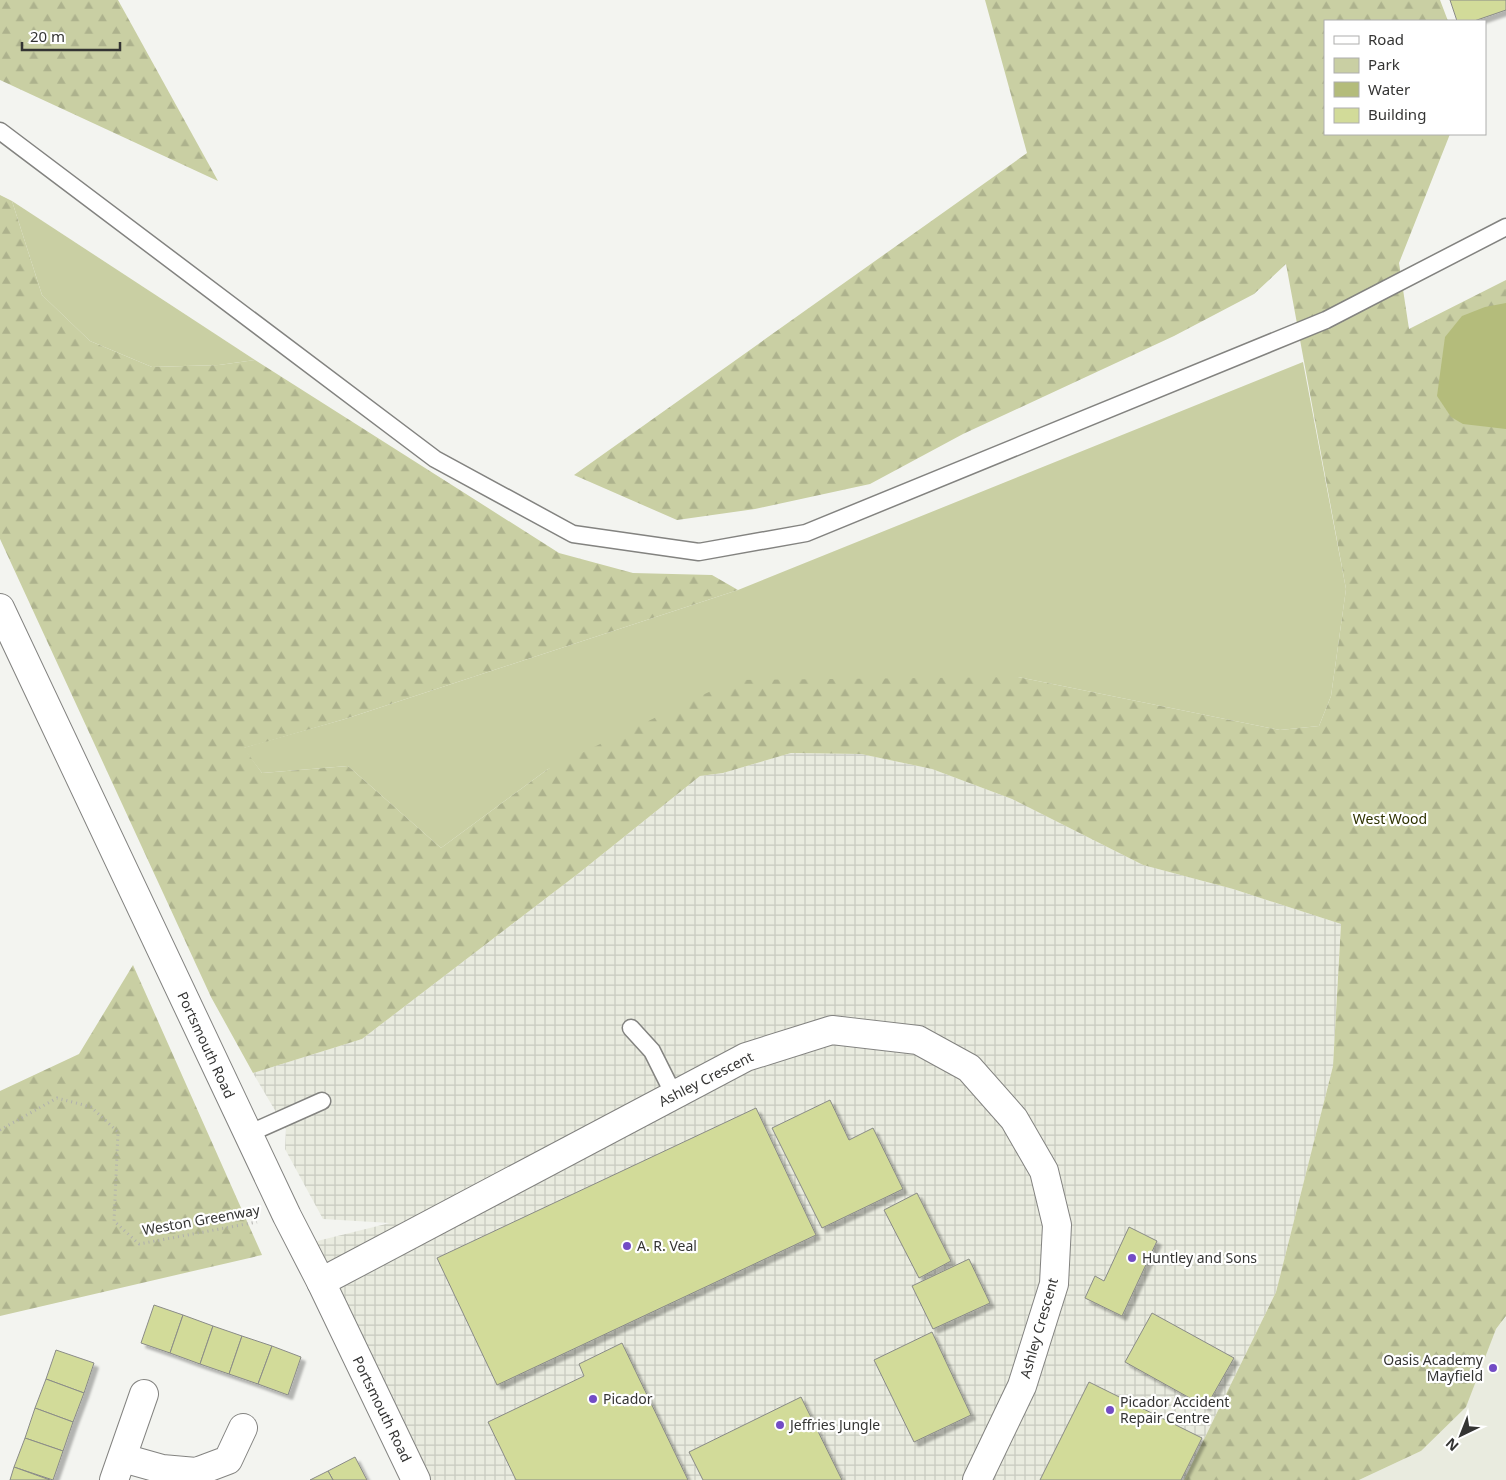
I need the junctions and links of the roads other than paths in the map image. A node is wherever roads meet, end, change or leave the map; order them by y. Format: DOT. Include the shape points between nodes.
graph roads {
  1 [pos="0,131"];
  2 [pos="1506,227"];
  3 [pos="0,608"];
  4 [pos="6,634"];
  5 [pos="631,1028"];
  6 [pos="674,1095"];
  7 [pos="322,1101"];
  8 [pos="248,1134"];
  9 [pos="322,1282"];
  10 [pos="144,1394"];
  11 [pos="243,1428"];
  12 [pos="119,1469"];
  13 [pos="416,1480"];
  14 [pos="977,1480"];
  1 -- 2 [label="lane" via="434,459 573,534 699,552 806,533 1326,320"];
  3 -- 4 [label="street, Portsmouth Road"];
  4 -- 8 [label="street, Portsmouth Road"];
  5 -- 6 [label="lane" via="652,1051"];
  6 -- 9 [label="street, Ashley Crescent"];
  6 -- 14 [label="street, Ashley Crescent" via="746,1057 832,1030 918,1040 970,1068 1014,1118 1044,1171 1057,1225 1054,1284 1022,1386"];
  7 -- 8 [label="lane"];
  8 -- 9 [label="street, Portsmouth Road"];
  9 -- 13 [label="street, Portsmouth Road"];
  10 -- 12 [label="street"];
  11 -- 12 [label="street" via="228,1460 196,1472 162,1468"];
}
